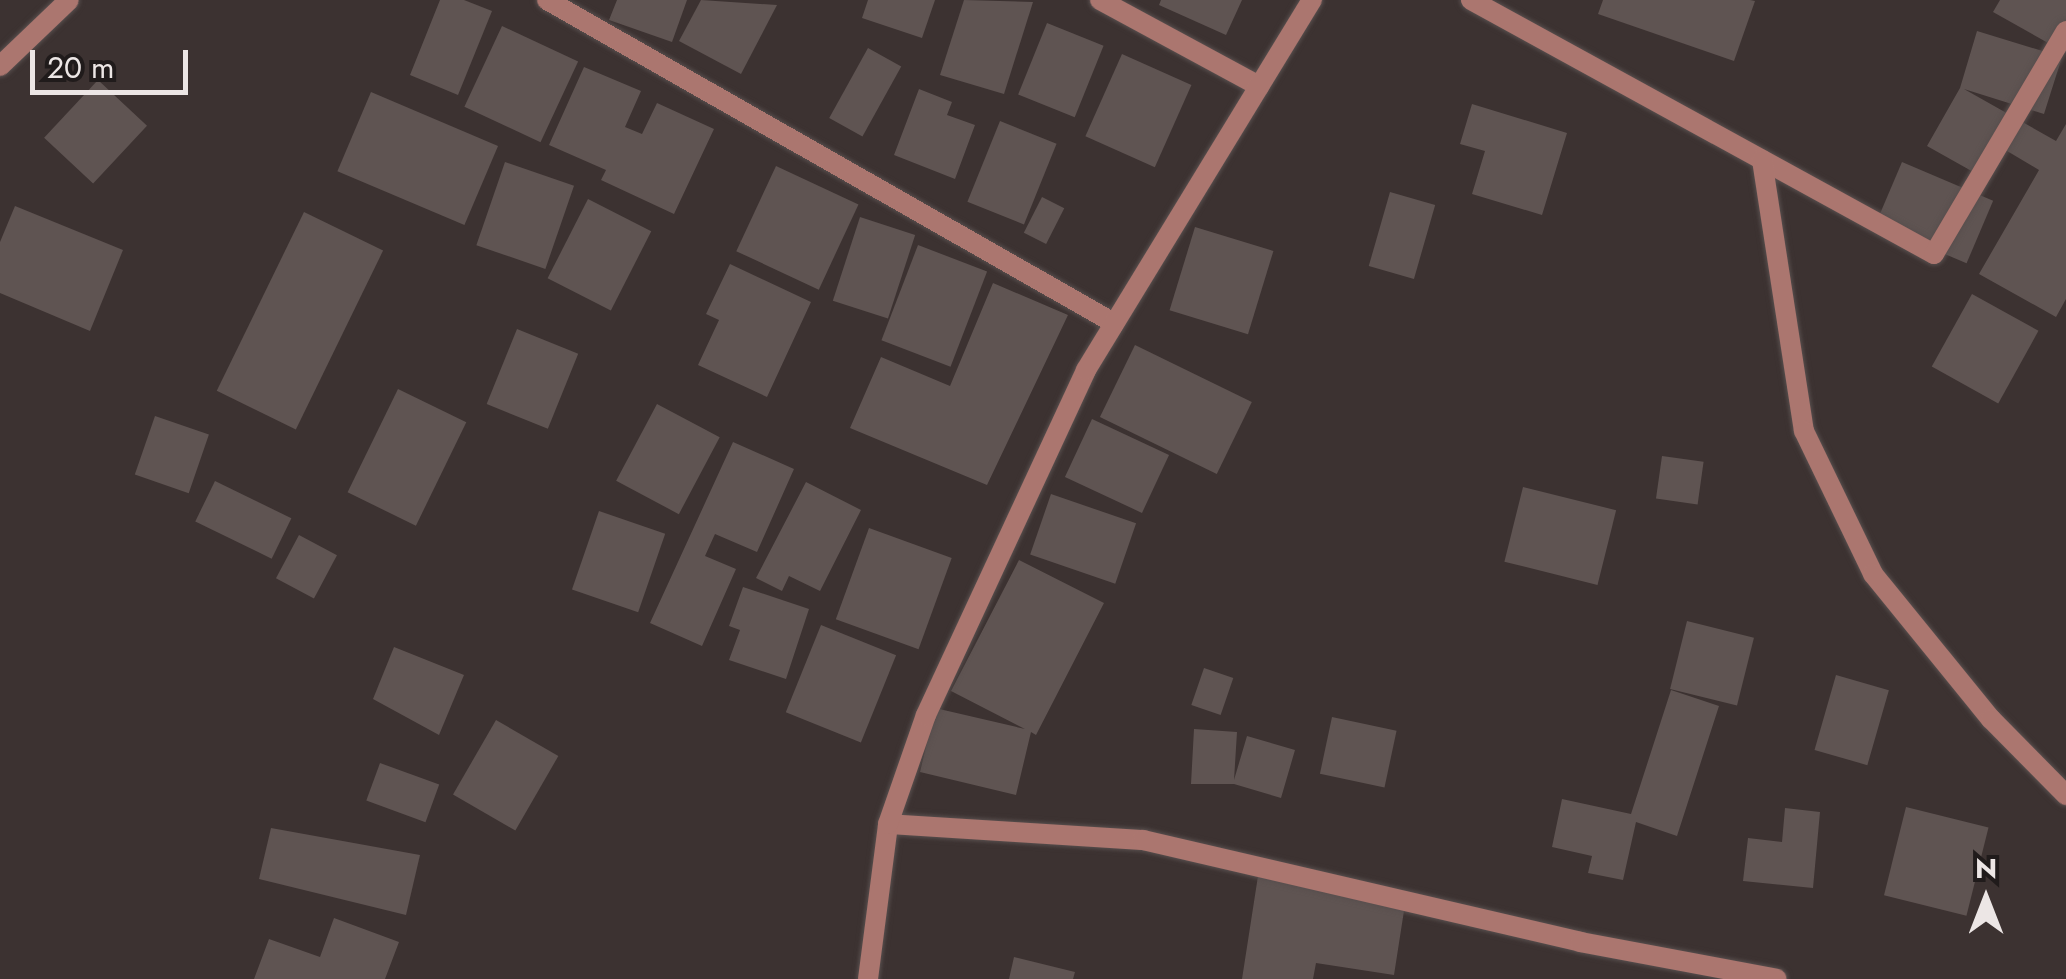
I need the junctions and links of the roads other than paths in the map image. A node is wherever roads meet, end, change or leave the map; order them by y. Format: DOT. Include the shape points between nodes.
graph roads {
  1 [pos="69,0"];
  2 [pos="548,0"];
  3 [pos="1100,0"];
  4 [pos="1312,0"];
  5 [pos="1471,0"];
  6 [pos="2066,31"];
  7 [pos="0,66"];
  8 [pos="1259,86"];
  9 [pos="1762,160"];
  10 [pos="1114,324"];
  11 [pos="2066,795"];
  12 [pos="888,824"];
  13 [pos="868,979"];
  14 [pos="1777,979"];
  1 -- 7 [label="street"];
  2 -- 10 [label="street"];
  3 -- 8 [label="street"];
  4 -- 8 [label="street"];
  5 -- 9 [label="street"];
  6 -- 9 [label="street" via="1934,254"];
  8 -- 10 [label="street"];
  9 -- 11 [label="street" via="1782,310 1813,449 1873,574 1990,718"];
  10 -- 12 [label="street" via="1086,370 926,715"];
  12 -- 13 [label="street"];
  12 -- 14 [label="street" via="1143,840 1580,942"];
}
